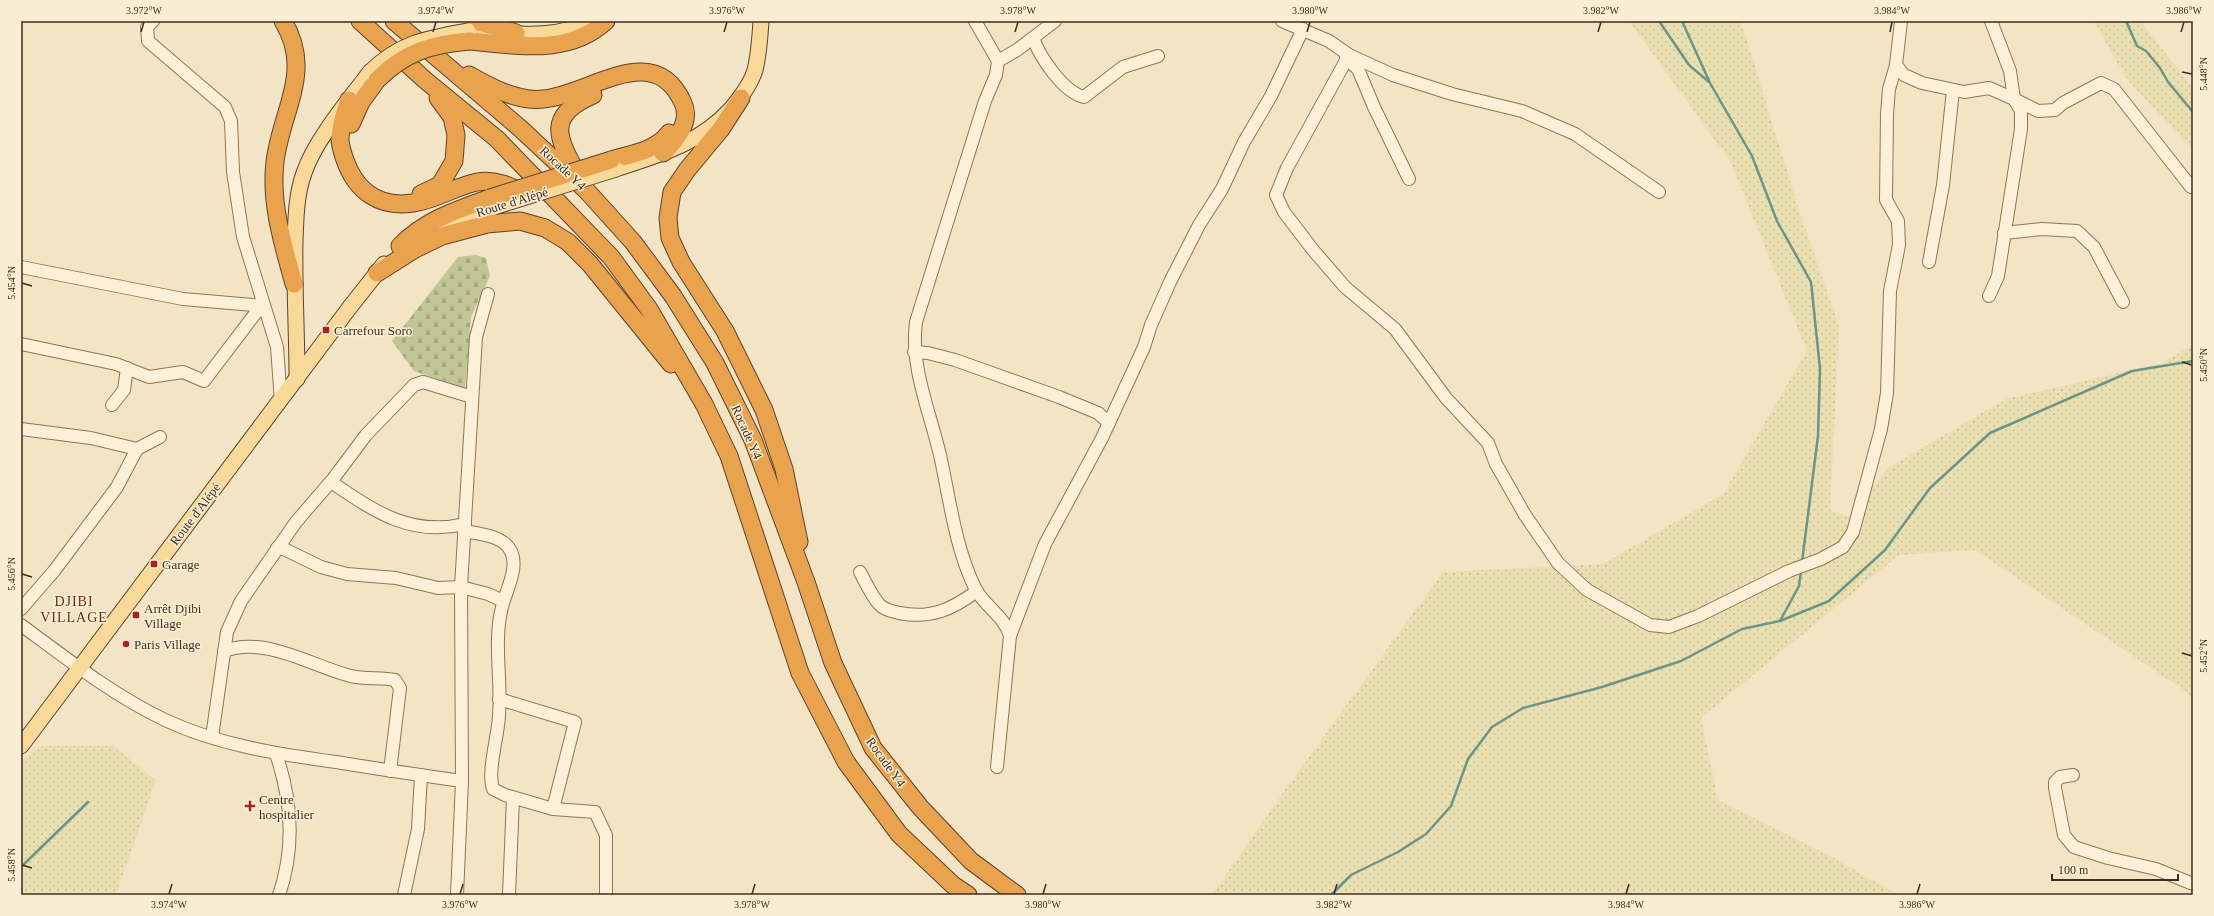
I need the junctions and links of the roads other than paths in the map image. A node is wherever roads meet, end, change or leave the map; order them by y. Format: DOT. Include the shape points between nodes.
graph roads {
  1 [pos="153,21"];
  2 [pos="283,21"];
  3 [pos="360,21"];
  4 [pos="394,21"];
  5 [pos="589,21"];
  6 [pos="606,21"];
  7 [pos="761,21"];
  8 [pos="975,21"];
  9 [pos="1055,21"];
  10 [pos="1282,21"];
  11 [pos="1901,21"];
  12 [pos="1992,21"];
  13 [pos="1303,29"];
  14 [pos="472,31"];
  15 [pos="516,33"];
  16 [pos="1033,38"];
  17 [pos="435,56"];
  18 [pos="1158,56"];
  19 [pos="1347,56"];
  20 [pos="998,61"];
  21 [pos="1896,65"];
  22 [pos="374,76"];
  23 [pos="425,80"];
  24 [pos="1952,90"];
  25 [pos="741,98"];
  26 [pos="2014,99"];
  27 [pos="349,100"];
  28 [pos="663,154"];
  29 [pos="614,164"];
  30 [pos="1409,178"];
  31 [pos="2191,187"];
  32 [pos="586,190"];
  33 [pos="1659,192"];
  34 [pos="569,212"];
  35 [pos="2004,233"];
  36 [pos="400,246"];
  37 [pos="1929,262"];
  38 [pos="21,267"];
  39 [pos="377,273"];
  40 [pos="294,284"];
  41 [pos="488,294"];
  42 [pos="1989,296"];
  43 [pos="2123,302"];
  44 [pos="263,306"];
  45 [pos="21,344"];
  46 [pos="914,352"];
  47 [pos="127,368"];
  48 [pos="297,380"];
  49 [pos="472,397"];
  50 [pos="281,401"];
  51 [pos="704,404"];
  52 [pos="112,405"];
  53 [pos="1109,423"];
  54 [pos="21,429"];
  55 [pos="160,437"];
  56 [pos="137,449"];
  57 [pos="331,482"];
  58 [pos="464,528"];
  59 [pos="277,548"];
  60 [pos="860,572"];
  61 [pos="806,582"];
  62 [pos="461,587"];
  63 [pos="977,591"];
  64 [pos="503,601"];
  65 [pos="21,609"];
  66 [pos="21,625"];
  67 [pos="1010,636"];
  68 [pos="224,651"];
  69 [pos="79,668"];
  70 [pos="499,698"];
  71 [pos="212,737"];
  72 [pos="21,746"];
  73 [pos="276,754"];
  74 [pos="997,767"];
  75 [pos="390,770"];
  76 [pos="421,775"];
  77 [pos="2073,775"];
  78 [pos="462,781"];
  79 [pos="513,798"];
  80 [pos="553,808"];
  81 [pos="2193,884"];
  82 [pos="279,895"];
  83 [pos="404,895"];
  84 [pos="457,895"];
  85 [pos="509,895"];
  86 [pos="606,895"];
  87 [pos="968,895"];
  88 [pos="1017,895"];
  1 -- 44 [label="street" via="147,27 148,41 225,107 231,121 233,172 243,237"];
  2 -- 40 [label="highway" via="297,58 297,76 275,161 274,196 281,236"];
  3 -- 23 [label="highway, Rocade Y4"];
  4 -- 17 [label="highway, Rocade Y4"];
  5 -- 15 [label="main road" via="559,32"];
  6 -- 14 [label="highway" via="583,37 558,45 534,47"];
  7 -- 25 [label="main road" via="755,71"];
  8 -- 20 [label="street"];
  9 -- 16 [label="street"];
  10 -- 13 [label="street"];
  11 -- 21 [label="street"];
  12 -- 26 [label="street" via="2010,71"];
  13 -- 19 [label="street" via="1328,41"];
  13 -- 53 [label="street" via="1226,182 1198,225 1170,282"];
  14 -- 15 [label="highway"];
  14 -- 22 [label="highway, bridge" via="412,53"];
  16 -- 18 [label="street" via="1041,56 1051,69 1074,94 1084,97 1123,67"];
  16 -- 20 [label="street"];
  17 -- 28 [label="highway" via="488,86 524,98 543,99 578,91 634,71 649,72 677,89 684,106 681,131 676,141"];
  17 -- 32 [label="highway, Rocade Y4" via="521,129"];
  19 -- 21 [label="street" via="1287,168 1276,195 1284,212 1345,287 1395,329 1446,398 1488,443 1496,464 1558,563 1587,590 1650,624 1669,627 1698,616 1788,570 1843,547 1853,532 1881,429 1887,393 1890,291 1899,245 1898,221 1886,200 1888,89"];
  19 -- 30 [label="street" via="1358,69"];
  19 -- 33 [label="street" via="1393,75 1452,94 1522,111 1575,134"];
  20 -- 46 [label="street" via="996,75 985,101 916,322"];
  21 -- 24 [label="street" via="1904,75 1922,83"];
  22 -- 23 [label="highway" via="351,122 349,147 356,171 382,194 400,197 416,196 440,185 454,161 456,135 452,118"];
  22 -- 27 [label="main road"];
  23 -- 34 [label="highway, Rocade Y4" via="497,139"];
  24 -- 26 [label="street" via="1964,92 1989,88"];
  24 -- 37 [label="street" via="1944,185"];
  25 -- 28 [label="main road" via="717,124 692,141"];
  25 -- 61 [label="highway" via="721,129 672,192 668,218 670,238 681,262 725,331 764,410 784,469"];
  26 -- 31 [label="street" via="2038,111 2055,110 2101,83 2114,89"];
  26 -- 35 [label="street" via="2020,111 2021,130"];
  27 -- 34 [label="highway" via="340,140 344,156 350,175 361,189 374,199 400,204 412,203 438,197 477,182 493,181"];
  27 -- 40 [label="main road" via="315,151 304,173 297,206"];
  28 -- 29 [label="main road"];
  29 -- 32 [label="highway" via="654,147 665,139 672,129 676,107 669,94 658,86 643,81 630,81 574,103 567,110 559,135 563,148"];
  29 -- 36 [label="highway, bridge" via="451,212 425,225"];
  32 -- 61 [label="highway, Rocade Y4" via="637,248 673,296 715,363 753,440"];
  34 -- 51 [label="highway, Rocade Y4" via="611,257 649,309"];
  35 -- 42 [label="street" via="1998,276"];
  35 -- 43 [label="street" via="2042,229 2077,231 2094,247"];
  36 -- 39 [label="main road, Route d'Alépé"];
  38 -- 44 [label="street" via="183,299"];
  39 -- 48 [label="main road, Route d'Alépé"];
  39 -- 51 [label="highway" via="415,249 442,236 487,224 520,221 545,228 568,242 590,264"];
  40 -- 48 [label="main road"];
  41 -- 49 [label="street" via="476,337"];
  44 -- 47 [label="street" via="204,381 183,372 149,377"];
  44 -- 50 [label="street" via="277,347"];
  45 -- 47 [label="street"];
  46 -- 53 [label="street" via="955,360 1059,397 1098,413"];
  46 -- 63 [label="street" via="956,534"];
  47 -- 52 [label="street" via="124,390"];
  48 -- 50 [label="main road, Route d'Alépé"];
  49 -- 57 [label="street" via="430,383 418,382 366,435"];
  49 -- 58 [label="street"];
  50 -- 69 [label="main road, Route d'Alépé"];
  51 -- 87 [label="highway, Rocade Y4" via="729,456 800,673 846,762 899,834 953,885"];
  53 -- 67 [label="street" via="1045,544"];
  54 -- 56 [label="street" via="91,438"];
  55 -- 56 [label="street"];
  56 -- 65 [label="street" via="117,487 54,571"];
  57 -- 58 [label="street" via="364,504 398,521 428,528"];
  57 -- 59 [label="street"];
  58 -- 62 [label="street"];
  58 -- 64 [label="street" via="502,540 510,549 513,568"];
  59 -- 62 [label="street" via="321,568 347,574 396,578 438,588"];
  59 -- 68 [label="street" via="233,615"];
  60 -- 63 [label="street" via="879,604 884,608 914,616 951,608"];
  61 -- 88 [label="highway, Rocade Y4" via="832,663 873,748 920,807 971,861"];
  62 -- 64 [label="street"];
  62 -- 78 [label="street"];
  63 -- 67 [label="street" via="1005,625"];
  64 -- 70 [label="street" via="499,630"];
  66 -- 69 [label="street"];
  67 -- 74 [label="street"];
  68 -- 71 [label="street"];
  68 -- 75 [label="street" via="246,645 296,657 347,675 369,679 384,678 398,682 400,688"];
  69 -- 71 [label="street" via="139,706 166,720"];
  69 -- 72 [label="main road, Route d'Alépé"];
  70 -- 79 [label="street" via="491,784 494,791"];
  70 -- 80 [label="street" via="575,722"];
  71 -- 73 [label="street"];
  73 -- 75 [label="street"];
  73 -- 82 [label="street" via="283,774 291,841 286,874"];
  75 -- 76 [label="street"];
  76 -- 78 [label="street"];
  76 -- 83 [label="street" via="418,828"];
  77 -- 81 [label="street" via="2060,777 2055,782 2055,788 2064,835 2074,847 2156,869"];
  78 -- 84 [label="street"];
  79 -- 80 [label="street"];
  79 -- 85 [label="street"];
  80 -- 86 [label="street" via="592,811 598,815 606,835"];
}
